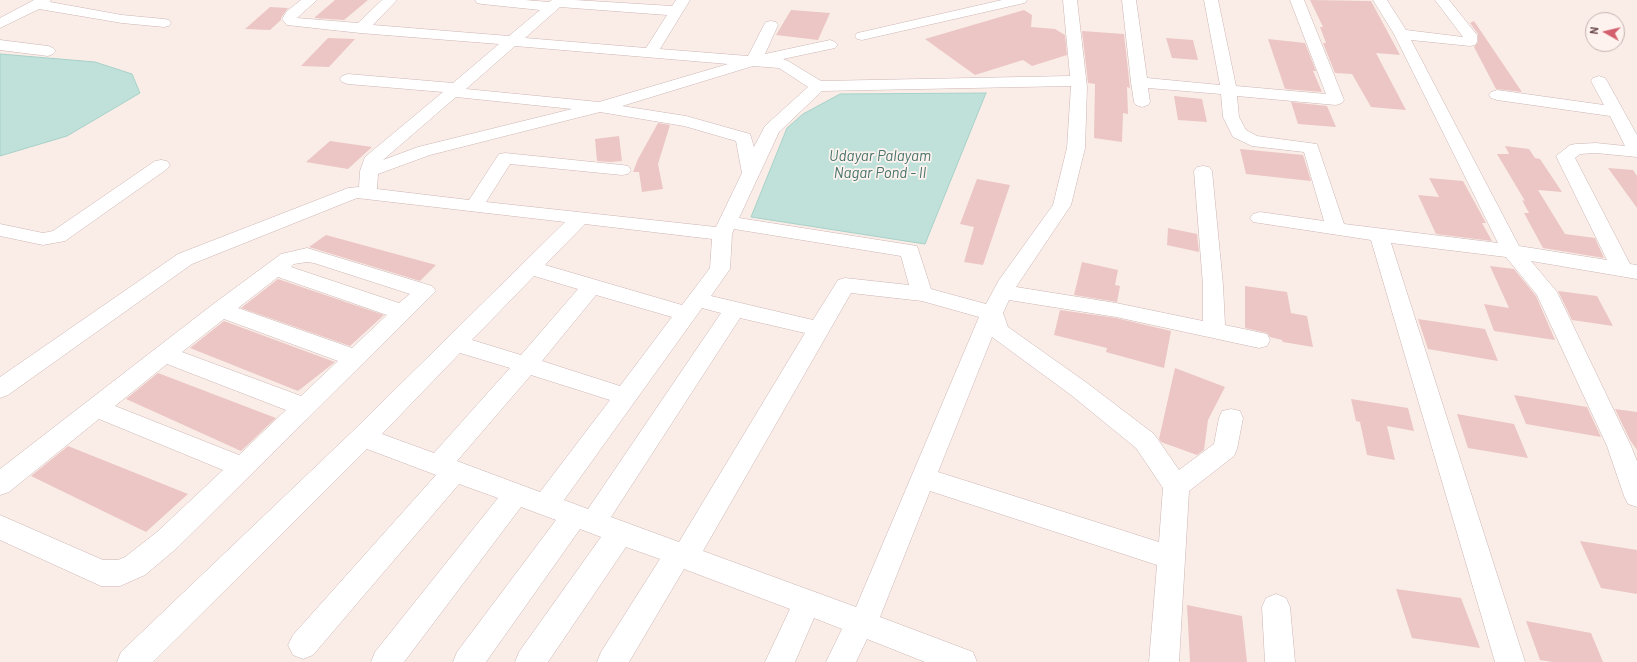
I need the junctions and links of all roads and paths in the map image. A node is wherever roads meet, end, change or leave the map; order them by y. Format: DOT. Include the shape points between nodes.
graph roads {
  1 [pos="310,0"];
  2 [pos="390,0"];
  3 [pos="482,0"];
  4 [pos="1020,0"];
  5 [pos="1070,0"];
  6 [pos="1129,0"];
  7 [pos="1211,0"];
  8 [pos="1297,0"];
  9 [pos="1380,0"];
  10 [pos="1442,0"];
  11 [pos="40,2"];
  12 [pos="557,3"];
  13 [pos="680,5"];
  14 [pos="1,22"];
  15 [pos="164,23"];
  16 [pos="771,25"];
  17 [pos="360,28"];
  18 [pos="1400,34"];
  19 [pos="862,36"];
  20 [pos="512,41"];
  21 [pos="0,45"];
  22 [pos="830,45"];
  23 [pos="48,50"];
  24 [pos="651,52"];
  25 [pos="754,61"];
  26 [pos="348,79"];
  27 [pos="1078,81"];
  28 [pos="1599,81"];
  29 [pos="1140,82"];
  30 [pos="818,86"];
  31 [pos="454,90"];
  32 [pos="1228,90"];
  33 [pos="1497,95"];
  34 [pos="1142,102"];
  35 [pos="600,108"];
  36 [pos="1616,114"];
  37 [pos="1637,120"];
  38 [pos="1637,151"];
  39 [pos="161,165"];
  40 [pos="622,170"];
  41 [pos="369,171"];
  42 [pos="1203,171"];
  43 [pos="751,173"];
  44 [pos="367,193"];
  45 [pos="474,206"];
  46 [pos="580,218"];
  47 [pos="1260,218"];
  48 [pos="725,228"];
  49 [pos="1336,228"];
  50 [pos="0,230"];
  51 [pos="1379,235"];
  52 [pos="1512,251"];
  53 [pos="530,268"];
  54 [pos="1630,270"];
  55 [pos="591,286"];
  56 [pos="922,294"];
  57 [pos="998,303"];
  58 [pos="692,307"];
  59 [pos="735,309"];
  60 [pos="220,310"];
  61 [pos="819,329"];
  62 [pos="1214,330"];
  63 [pos="1259,340"];
  64 [pos="456,343"];
  65 [pos="164,354"];
  66 [pos="355,358"];
  67 [pos="526,365"];
  68 [pos="0,389"];
  69 [pos="625,396"];
  70 [pos="304,407"];
  71 [pos="95,408"];
  72 [pos="1231,418"];
  73 [pos="363,437"];
  74 [pos="243,467"];
  75 [pos="447,468"];
  76 [pos="923,478"];
  77 [pos="0,484"];
  78 [pos="1176,486"];
  79 [pos="516,494"];
  80 [pos="1637,496"];
  81 [pos="545,505"];
  82 [pos="584,519"];
  83 [pos="0,527"];
  84 [pos="620,533"];
  85 [pos="682,556"];
  86 [pos="1171,558"];
  87 [pos="807,602"];
  88 [pos="1276,607"];
  89 [pos="862,623"];
  90 [pos="303,645"];
  91 [pos="539,659"];
  92 [pos="132,662"];
  93 [pos="386,662"];
  94 [pos="468,662"];
  95 [pos="612,662"];
  96 [pos="780,662"];
  97 [pos="841,662"];
  98 [pos="962,662"];
  99 [pos="1164,662"];
  100 [pos="1280,662"];
  101 [pos="1510,662"];
  1 -- 17 [label="street" via="292,14 289,19 292,22"];
  2 -- 17 [label="street"];
  3 -- 12 [label="street"];
  4 -- 19 [label="street"];
  5 -- 27 [label="street"];
  6 -- 29 [label="street"];
  7 -- 32 [label="street"];
  8 -- 32 [label="street" via="1336,100"];
  9 -- 18 [label="street"];
  10 -- 18 [label="street" via="1470,36 1470,42"];
  11 -- 14 [label="street"];
  11 -- 15 [label="street" via="122,19"];
  12 -- 13 [label="street"];
  12 -- 20 [label="street"];
  13 -- 24 [label="street"];
  16 -- 25 [label="street"];
  17 -- 20 [label="street"];
  18 -- 52 [label="street"];
  20 -- 24 [label="street"];
  20 -- 31 [label="street"];
  21 -- 23 [label="street"];
  22 -- 25 [label="street"];
  24 -- 25 [label="street"];
  25 -- 30 [label="street" via="784,64"];
  25 -- 35 [label="street"];
  26 -- 31 [label="street"];
  27 -- 30 [label="street"];
  27 -- 57 [label="street" via="1076,148 1062,205"];
  28 -- 36 [label="street"];
  29 -- 32 [label="street"];
  29 -- 34 [label="street"];
  30 -- 43 [label="street" via="771,130"];
  31 -- 35 [label="street"];
  31 -- 41 [label="street" via="371,161"];
  32 -- 49 [label="street" via="1231,117 1239,133 1252,141 1312,148"];
  33 -- 36 [label="street"];
  35 -- 41 [label="street" via="424,151"];
  35 -- 43 [label="street" via="686,121 744,138"];
  36 -- 37 [label="street"];
  36 -- 38 [label="street"];
  38 -- 54 [label="street" via="1576,149 1565,156"];
  39 -- 50 [label="street" via="58,237 43,239"];
  40 -- 45 [label="street" via="505,158"];
  41 -- 44 [label="street"];
  42 -- 62 [label="street" via="1213,285"];
  43 -- 48 [label="street"];
  44 -- 45 [label="street"];
  44 -- 68 [label="street" via="355,192 185,259"];
  45 -- 46 [label="street"];
  46 -- 48 [label="street"];
  46 -- 53 [label="street"];
  47 -- 49 [label="street"];
  48 -- 56 [label="street" via="910,251"];
  48 -- 58 [label="street" via="720,268"];
  49 -- 51 [label="street"];
  51 -- 52 [label="street"];
  51 -- 101 [label="street"];
  52 -- 54 [label="street"];
  52 -- 80 [label="street" via="1546,292 1619,446"];
  53 -- 55 [label="street"];
  53 -- 64 [label="street"];
  55 -- 58 [label="street"];
  55 -- 67 [label="street"];
  56 -- 57 [label="street"];
  56 -- 61 [label="street" via="845,285"];
  57 -- 62 [label="street" via="1116,310"];
  57 -- 76 [label="street" via="978,343"];
  57 -- 78 [label="street" via="999,331 1145,441"];
  58 -- 59 [label="street"];
  58 -- 69 [label="street"];
  59 -- 61 [label="street"];
  59 -- 82 [label="street"];
  60 -- 65 [label="street"];
  60 -- 66 [label="street"];
  60 -- 66 [label="street" via="288,259 307,255 425,291"];
  61 -- 85 [label="street"];
  62 -- 63 [label="street"];
  64 -- 67 [label="street"];
  64 -- 73 [label="street"];
  65 -- 70 [label="street"];
  65 -- 71 [label="street"];
  66 -- 70 [label="street"];
  67 -- 69 [label="street"];
  67 -- 75 [label="street"];
  69 -- 81 [label="street"];
  70 -- 74 [label="street"];
  71 -- 74 [label="street"];
  71 -- 77 [label="street"];
  72 -- 78 [label="street" via="1225,449"];
  73 -- 75 [label="street"];
  73 -- 92 [label="street"];
  74 -- 83 [label="street" via="167,540 135,566 120,573 101,573"];
  75 -- 79 [label="street"];
  75 -- 90 [label="street"];
  76 -- 86 [label="street"];
  76 -- 89 [label="street"];
  78 -- 86 [label="street"];
  79 -- 81 [label="street"];
  79 -- 93 [label="street"];
  81 -- 82 [label="street"];
  82 -- 84 [label="street"];
  82 -- 94 [label="street"];
  84 -- 85 [label="street"];
  84 -- 91 [label="street"];
  85 -- 87 [label="street"];
  85 -- 95 [label="street"];
  86 -- 99 [label="street"];
  87 -- 89 [label="street"];
  87 -- 96 [label="street"];
  88 -- 100 [label="street"];
  89 -- 97 [label="street"];
  89 -- 98 [label="street"];
}
